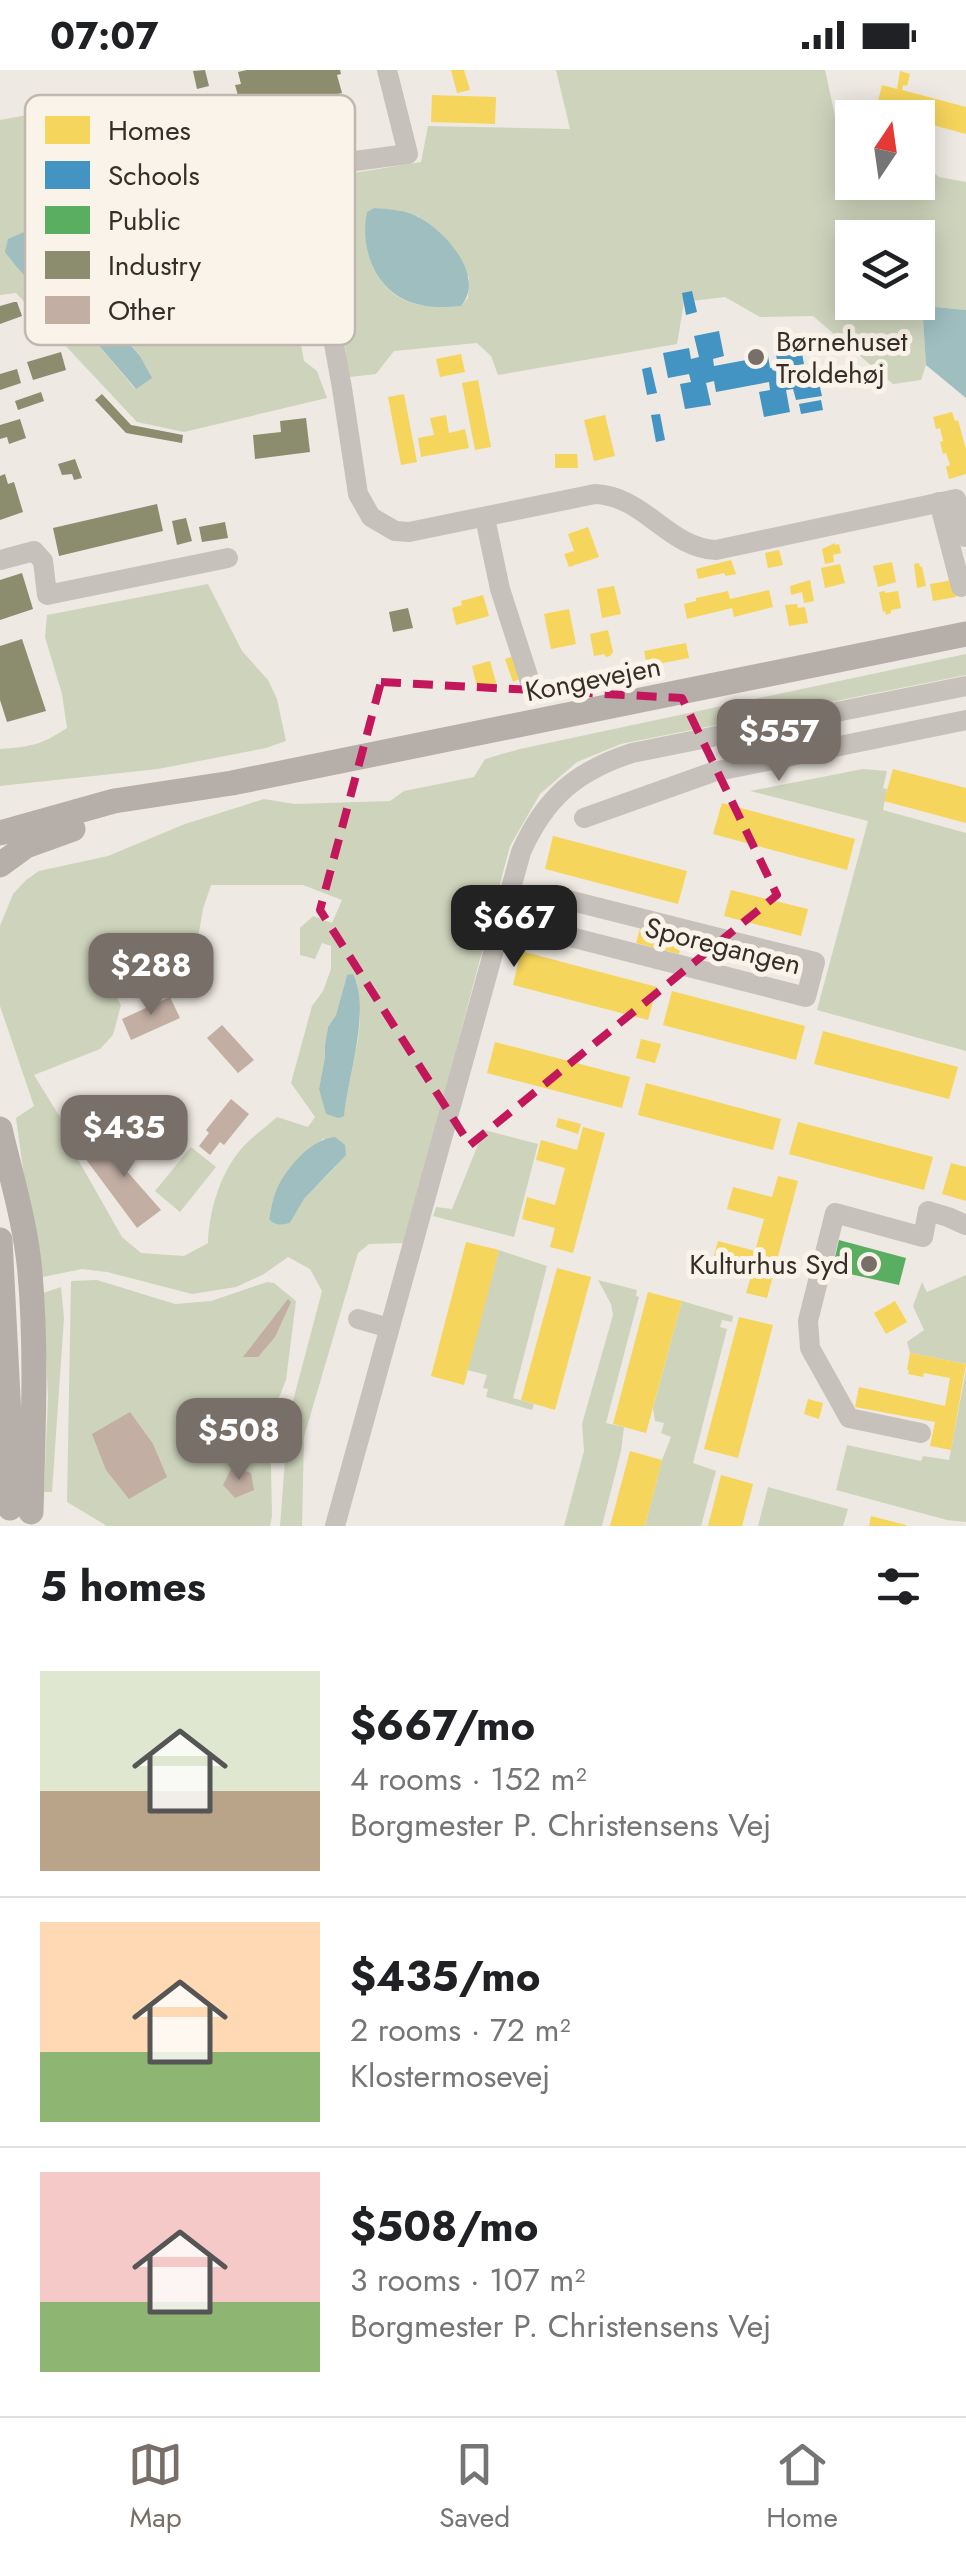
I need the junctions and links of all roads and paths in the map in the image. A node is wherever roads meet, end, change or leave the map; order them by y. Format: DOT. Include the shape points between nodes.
graph roads {
  1 [pos="387,70"];
  2 [pos="355,161"];
  3 [pos="334,345"];
  4 [pos="939,502"];
  5 [pos="485,518"];
  6 [pos="966,536"];
  7 [pos="228,558"];
  8 [pos="0,560"];
  9 [pos="961,586"];
  10 [pos="966,634"];
  11 [pos="530,682"];
  12 [pos="966,686"];
  13 [pos="966,720"];
  14 [pos="710,738"];
  15 [pos="713,772"];
  16 [pos="232,784"];
  17 [pos="0,816"];
  18 [pos="584,818"];
  19 [pos="0,833"];
  20 [pos="0,865"];
  21 [pos="504,912"];
  22 [pos="541,921"];
  23 [pos="0,1129"];
  24 [pos="966,1225"];
  25 [pos="0,1240"];
  26 [pos="358,1319"];
  27 [pos="389,1328"];
  28 [pos="920,1434"];
  29 [pos="21,1514"];
  30 [pos="335,1526"];
  1 -- 2 [label="street" via="408,154"];
  3 -- 5 [label="street" via="358,494 372,517 409,532"];
  4 -- 5 [label="street" via="716,550 688,543 610,495"];
  4 -- 6 [label="street" via="956,498"];
  4 -- 9 [label="street"];
  5 -- 11 [label="street"];
  7 -- 8 [label="street" via="47,595 34,551"];
  10 -- 16 [label="main road, Kongevejen"];
  12 -- 14 [label="street"];
  13 -- 15 [label="street"];
  14 -- 15 [label="street"];
  14 -- 21 [label="street" via="607,761 564,788 531,828"];
  15 -- 18 [label="street"];
  16 -- 17 [label="main road" via="122,787"];
  16 -- 19 [label="main road, Kongevejen" via="114,800"];
  16 -- 20 [label="main road, Kongevejen" via="37,840"];
  21 -- 22 [label="street, Sporegangen"];
  21 -- 27 [label="street"];
  22 -- 22 [label="street, Sporegangen" via="548,895 815,962 806,996 539,929"];
  23 -- 29 [label="main road" via="30,1269 36,1371"];
  24 -- 28 [label="street" via="928,1211 923,1237 835,1213 808,1322 810,1348 849,1418"];
  25 -- 29 [label="main road"];
  26 -- 27 [label="street"];
  27 -- 30 [label="street"];
}
